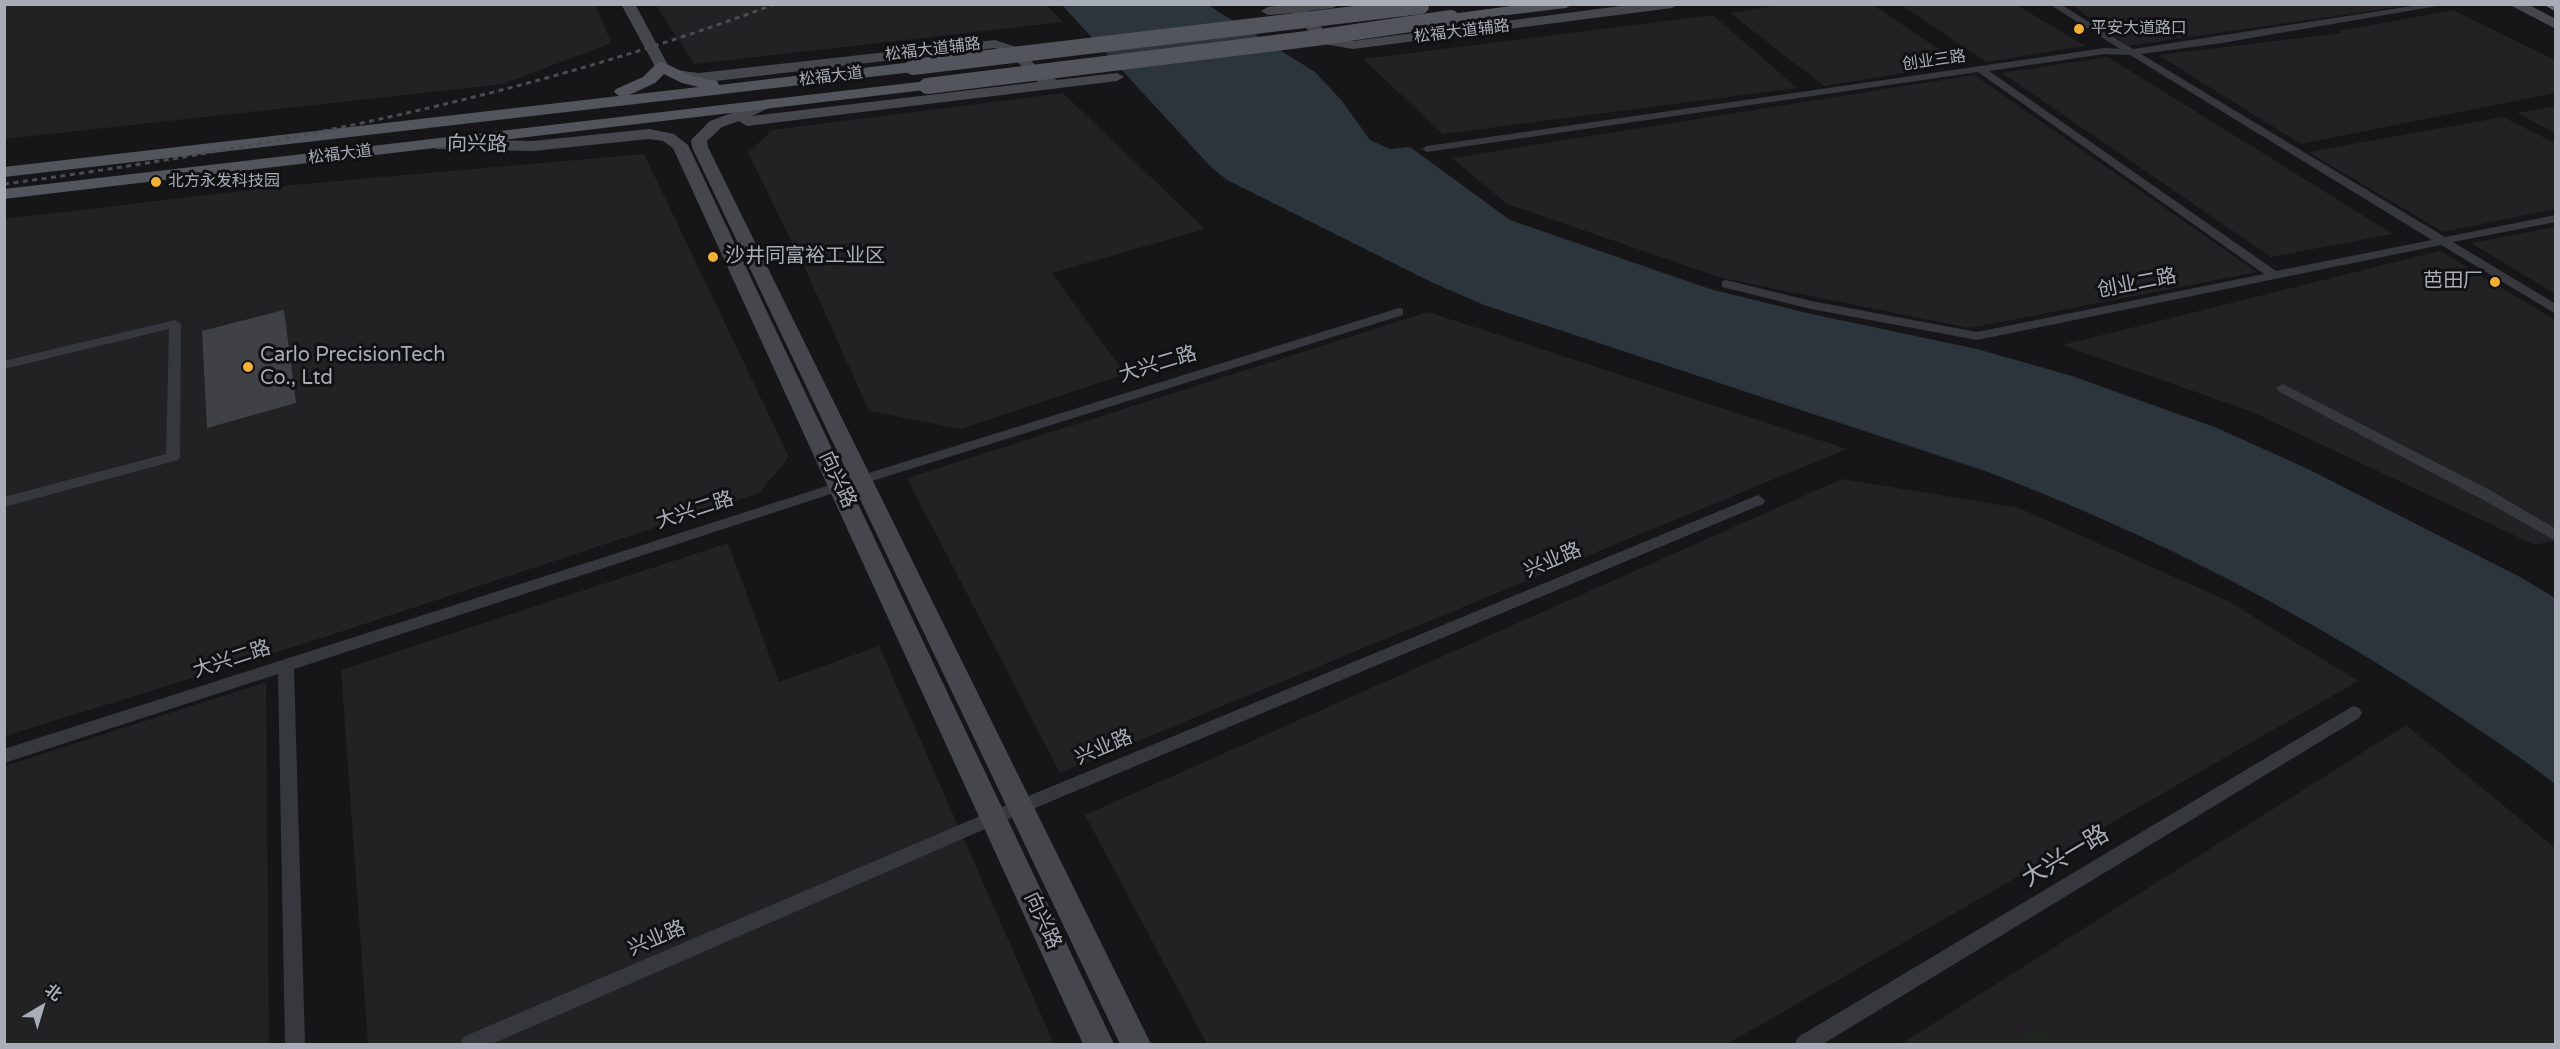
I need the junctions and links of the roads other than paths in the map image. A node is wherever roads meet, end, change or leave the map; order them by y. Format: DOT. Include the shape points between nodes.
graph roads {
  1 [pos="628,4"];
  2 [pos="1333,4"];
  3 [pos="1432,4"];
  4 [pos="1566,4"];
  5 [pos="1672,4"];
  6 [pos="2053,4"];
  7 [pos="2445,4"];
  8 [pos="2516,4"];
  9 [pos="2551,4"];
  10 [pos="2556,7"];
  11 [pos="1268,11"];
  12 [pos="1304,15"];
  13 [pos="2556,26"];
  14 [pos="2131,52"];
  15 [pos="1026,65"];
  16 [pos="1980,69"];
  17 [pos="668,70"];
  18 [pos="1117,77"];
  19 [pos="1065,83"];
  20 [pos="749,85"];
  21 [pos="990,92"];
  22 [pos="578,104"];
  23 [pos="768,104"];
  24 [pos="708,129"];
  25 [pos="431,144"];
  26 [pos="1427,149"];
  27 [pos="4,172"];
  28 [pos="4,194"];
  29 [pos="2556,218"];
  30 [pos="2441,242"];
  31 [pos="2276,276"];
  32 [pos="1726,284"];
  33 [pos="2556,310"];
  34 [pos="1399,312"];
  35 [pos="4,365"];
  36 [pos="2283,388"];
  37 [pos="862,479"];
  38 [pos="839,486"];
  39 [pos="1758,500"];
  40 [pos="4,502"];
  41 [pos="2556,536"];
  42 [pos="286,664"];
  43 [pos="2353,713"];
  44 [pos="4,756"];
  45 [pos="1021,807"];
  46 [pos="994,818"];
  47 [pos="295,1044"];
  48 [pos="470,1044"];
  49 [pos="1099,1044"];
  50 [pos="1136,1044"];
  51 [pos="1805,1044"];
  1 -- 17 [label="street"];
  2 -- 12 [label="street"];
  3 -- 12 [label="main road, 松福大道, bridge"];
  4 -- 23 [label="main road, 松福大道, bridge"];
  5 -- 12 [label="street, 松福大道辅路" via="1353,45 1329,41"];
  6 -- 14 [label="street"];
  7 -- 14 [label="street, 创业三路"];
  8 -- 13 [label="street"];
  9 -- 10 [label="highway"];
  11 -- 12 [label="street"];
  12 -- 20 [label="main road, 松福大道, bridge"];
  14 -- 16 [label="street, 创业三路" via="2105,51"];
  14 -- 30 [label="street"];
  15 -- 17 [label="street, 松福大道辅路" via="1012,48 985,44 699,78"];
  15 -- 19 [label="street, 松福大道辅路" via="1042,79"];
  15 -- 21 [label="street" via="1024,77 1017,83"];
  16 -- 26 [label="street, 创业三路"];
  16 -- 31 [label="street"];
  17 -- 20 [label="main road, 松福大道" via="711,84"];
  17 -- 22 [label="main road, 松福大道" via="624,92"];
  18 -- 19 [label="street"];
  19 -- 21 [label="street"];
  20 -- 22 [label="main road, 松福大道"];
  21 -- 24 [label="street"];
  22 -- 27 [label="main road, 松福大道"];
  23 -- 24 [label="street"];
  23 -- 25 [label="main road, 松福大道"];
  24 -- 37 [label="street, 向兴路" via="699,140 700,147"];
  25 -- 28 [label="main road, 松福大道"];
  25 -- 38 [label="street, 向兴路" via="533,146 649,134 674,140 683,150"];
  29 -- 30 [label="street, 创业二路"];
  30 -- 31 [label="street, 创业二路"];
  30 -- 33 [label="street"];
  31 -- 32 [label="street, 创业二路" via="1977,336 1811,305"];
  34 -- 37 [label="street, 大兴二路"];
  35 -- 40 [label="street" via="175,324 172,457"];
  36 -- 41 [label="street" via="2483,493"];
  37 -- 38 [label="street, 大兴二路"];
  37 -- 45 [label="street, 向兴路"];
  38 -- 42 [label="street, 大兴二路"];
  38 -- 46 [label="street, 向兴路"];
  39 -- 45 [label="street, 兴业路"];
  42 -- 44 [label="street, 大兴二路"];
  42 -- 47 [label="street"];
  43 -- 51 [label="street, 大兴一路"];
  45 -- 46 [label="street, 兴业路"];
  45 -- 50 [label="street, 向兴路"];
  46 -- 48 [label="street, 兴业路"];
  46 -- 49 [label="street, 向兴路"];
}
